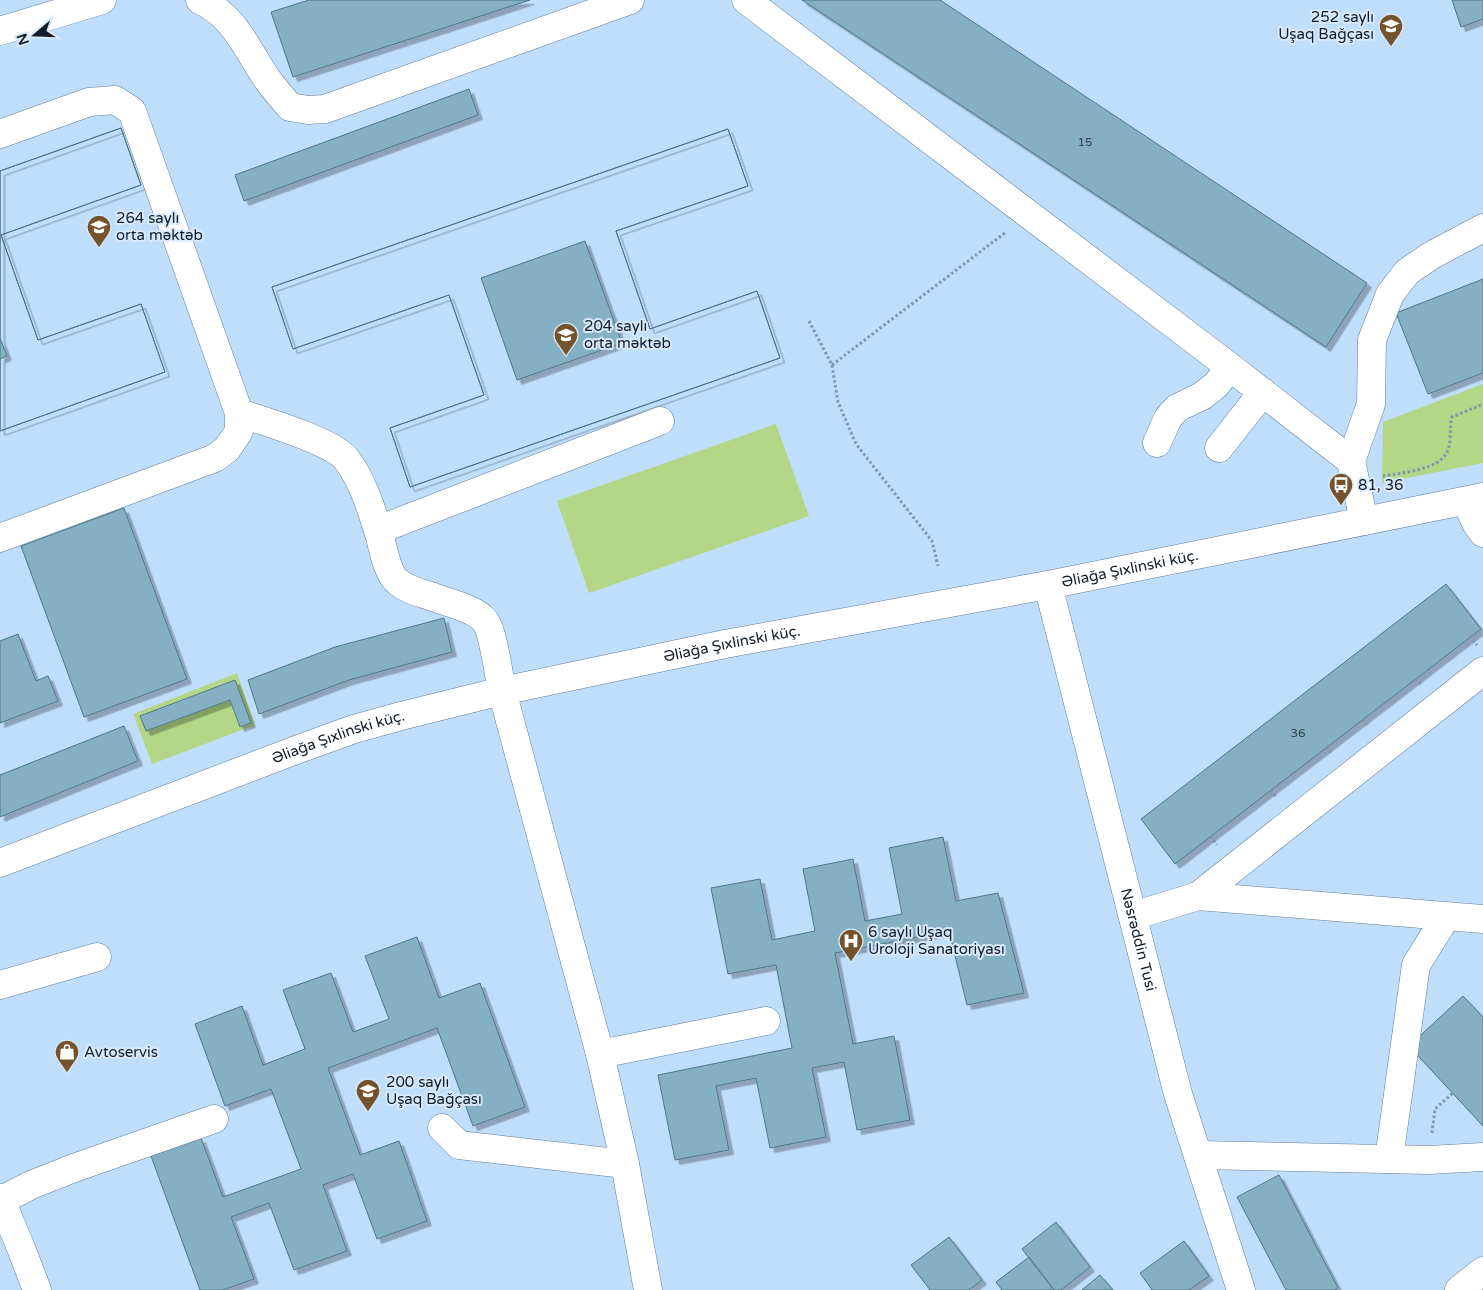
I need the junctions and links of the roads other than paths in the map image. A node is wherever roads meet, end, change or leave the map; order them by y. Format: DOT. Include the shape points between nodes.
graph roads {
  1 [pos="102,0"];
  2 [pos="200,0"];
  3 [pos="630,0"];
  4 [pos="746,0"];
  5 [pos="0,31"];
  6 [pos="0,134"];
  7 [pos="1483,228"];
  8 [pos="1230,366"];
  9 [pos="1263,392"];
  10 [pos="239,413"];
  11 [pos="660,421"];
  12 [pos="1157,443"];
  13 [pos="1219,448"];
  14 [pos="1353,471"];
  15 [pos="1475,499"];
  16 [pos="1364,521"];
  17 [pos="378,530"];
  18 [pos="1483,533"];
  19 [pos="0,538"];
  20 [pos="1048,585"];
  21 [pos="1483,671"];
  22 [pos="502,691"];
  23 [pos="0,863"];
  24 [pos="1198,896"];
  25 [pos="1133,916"];
  26 [pos="1446,917"];
  27 [pos="1483,919"];
  28 [pos="98,957"];
  29 [pos="0,985"];
  30 [pos="766,1021"];
  31 [pos="600,1054"];
  32 [pos="214,1119"];
  33 [pos="442,1128"];
  34 [pos="1198,1156"];
  35 [pos="1483,1157"];
  36 [pos="1389,1159"];
  37 [pos="625,1164"];
  38 [pos="0,1200"];
  39 [pos="1483,1271"];
  40 [pos="37,1290"];
  41 [pos="648,1290"];
  42 [pos="1241,1290"];
  43 [pos="1459,1290"];
  1 -- 5 [label="main road"];
  2 -- 3 [label="main road" via="236,28 290,107 308,110 325,108"];
  4 -- 8 [label="main road"];
  6 -- 10 [label="main road" via="89,102 114,100 132,111"];
  7 -- 14 [label="main road" via="1407,272 1390,294 1372,340 1371,404"];
  8 -- 9 [label="main road"];
  8 -- 12 [label="main road" via="1216,385 1177,408 1168,418"];
  9 -- 13 [label="main road"];
  9 -- 14 [label="main road"];
  10 -- 17 [label="main road" via="300,434 346,458 359,480"];
  10 -- 19 [label="main road" via="239,431 227,449 215,458"];
  11 -- 17 [label="main road"];
  14 -- 16 [label="main road"];
  15 -- 16 [label="main road, Əliağa Şıxlinski küç."];
  15 -- 18 [label="main road" via="1476,523"];
  16 -- 20 [label="main road, Əliağa Şıxlinski küç."];
  17 -- 22 [label="main road" via="397,582 473,612 485,620"];
  20 -- 22 [label="main road, Əliağa Şıxlinski küç." via="725,644"];
  20 -- 25 [label="main road, Nəsrəddin Tusi"];
  21 -- 24 [label="main road"];
  22 -- 23 [label="main road, Əliağa Şıxlinski küç." via="354,729"];
  22 -- 31 [label="main road"];
  24 -- 25 [label="main road"];
  24 -- 26 [label="main road"];
  25 -- 34 [label="main road, Nəsrəddin Tusi" via="1178,1094"];
  26 -- 27 [label="main road"];
  26 -- 36 [label="main road" via="1416,965"];
  28 -- 29 [label="main road"];
  30 -- 31 [label="main road"];
  31 -- 37 [label="main road"];
  32 -- 38 [label="main road" via="74,1168"];
  33 -- 37 [label="main road" via="459,1145"];
  34 -- 36 [label="main road"];
  34 -- 42 [label="main road, Nəsrəddin Tusi"];
  35 -- 36 [label="main road"];
  37 -- 41 [label="main road"];
  38 -- 40 [label="main road"];
  39 -- 43 [label="main road"];
}
